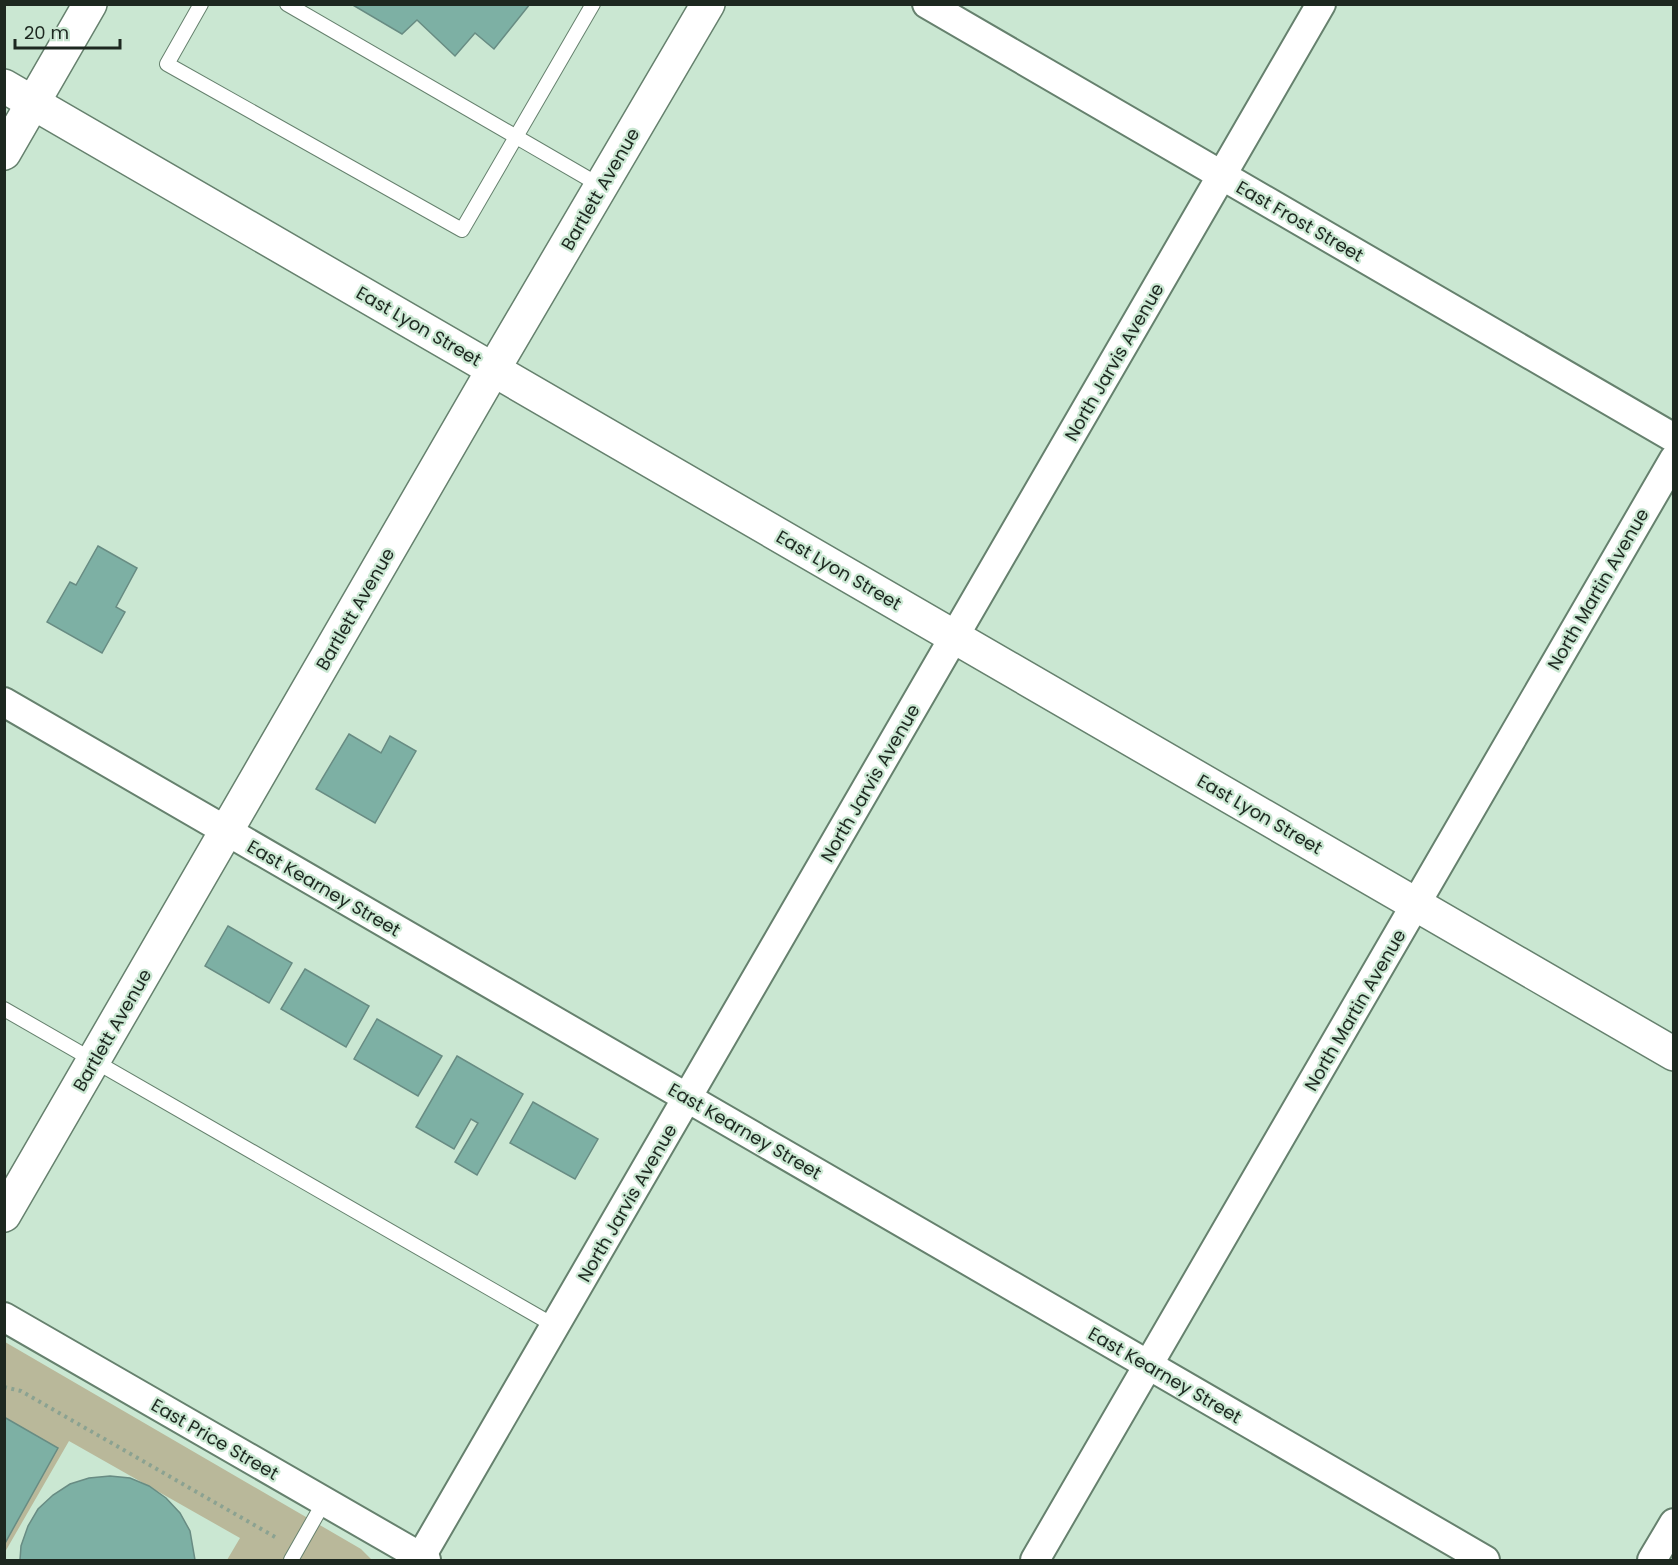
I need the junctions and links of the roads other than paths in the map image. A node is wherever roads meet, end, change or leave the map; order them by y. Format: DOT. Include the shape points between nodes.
graph roads {
  1 [pos="90,4"];
  2 [pos="201,4"];
  3 [pos="287,4"];
  4 [pos="593,4"];
  5 [pos="708,4"];
  6 [pos="927,4"];
  7 [pos="1321,4"];
  8 [pos="4,87"];
  9 [pos="33,103"];
  10 [pos="516,137"];
  11 [pos="4,153"];
  12 [pos="1221,176"];
  13 [pos="601,186"];
  14 [pos="494,370"];
  15 [pos="1674,438"];
  16 [pos="1674,459"];
  17 [pos="954,637"];
  18 [pos="4,702"];
  19 [pos="228,831"];
  20 [pos="1416,904"];
  21 [pos="4,1009"];
  22 [pos="1674,1054"];
  23 [pos="94,1061"];
  24 [pos="688,1099"];
  25 [pos="4,1215"];
  26 [pos="4,1317"];
  27 [pos="555,1326"];
  28 [pos="1149,1365"];
  29 [pos="324,1502"];
  30 [pos="1674,1523"];
  31 [pos="291,1560"];
  32 [pos="422,1560"];
  33 [pos="1035,1560"];
  34 [pos="1485,1560"];
  35 [pos="1652,1560"];
  1 -- 9 [label="main road"];
  2 -- 10 [label="lane" via="167,64 462,230"];
  3 -- 10 [label="lane"];
  4 -- 10 [label="lane"];
  5 -- 13 [label="main road, Bartlett Avenue"];
  6 -- 12 [label="street, East Frost Street"];
  7 -- 12 [label="street, North Jarvis Avenue"];
  8 -- 9 [label="main road, East Lyon Street"];
  9 -- 11 [label="main road"];
  9 -- 14 [label="main road, East Lyon Street"];
  10 -- 13 [label="lane"];
  12 -- 15 [label="street, East Frost Street"];
  12 -- 17 [label="street, North Jarvis Avenue"];
  13 -- 14 [label="main road, Bartlett Avenue"];
  14 -- 17 [label="main road, East Lyon Street"];
  14 -- 19 [label="main road, Bartlett Avenue"];
  16 -- 20 [label="street, North Martin Avenue"];
  17 -- 20 [label="main road, East Lyon Street"];
  17 -- 24 [label="street, North Jarvis Avenue"];
  18 -- 19 [label="street, East Kearney Street"];
  19 -- 23 [label="main road, Bartlett Avenue"];
  19 -- 24 [label="street, East Kearney Street"];
  20 -- 22 [label="main road, East Lyon Street"];
  20 -- 28 [label="street, North Martin Avenue"];
  21 -- 23 [label="lane"];
  23 -- 25 [label="main road, Bartlett Avenue"];
  23 -- 27 [label="lane"];
  24 -- 27 [label="street, North Jarvis Avenue"];
  24 -- 28 [label="street, East Kearney Street"];
  26 -- 29 [label="street, East Price Street"];
  27 -- 32 [label="street, North Jarvis Avenue"];
  28 -- 33 [label="street, North Martin Avenue"];
  28 -- 34 [label="street, East Kearney Street"];
  29 -- 31 [label="lane"];
  29 -- 32 [label="street, East Price Street"];
  30 -- 35 [label="street"];
}
